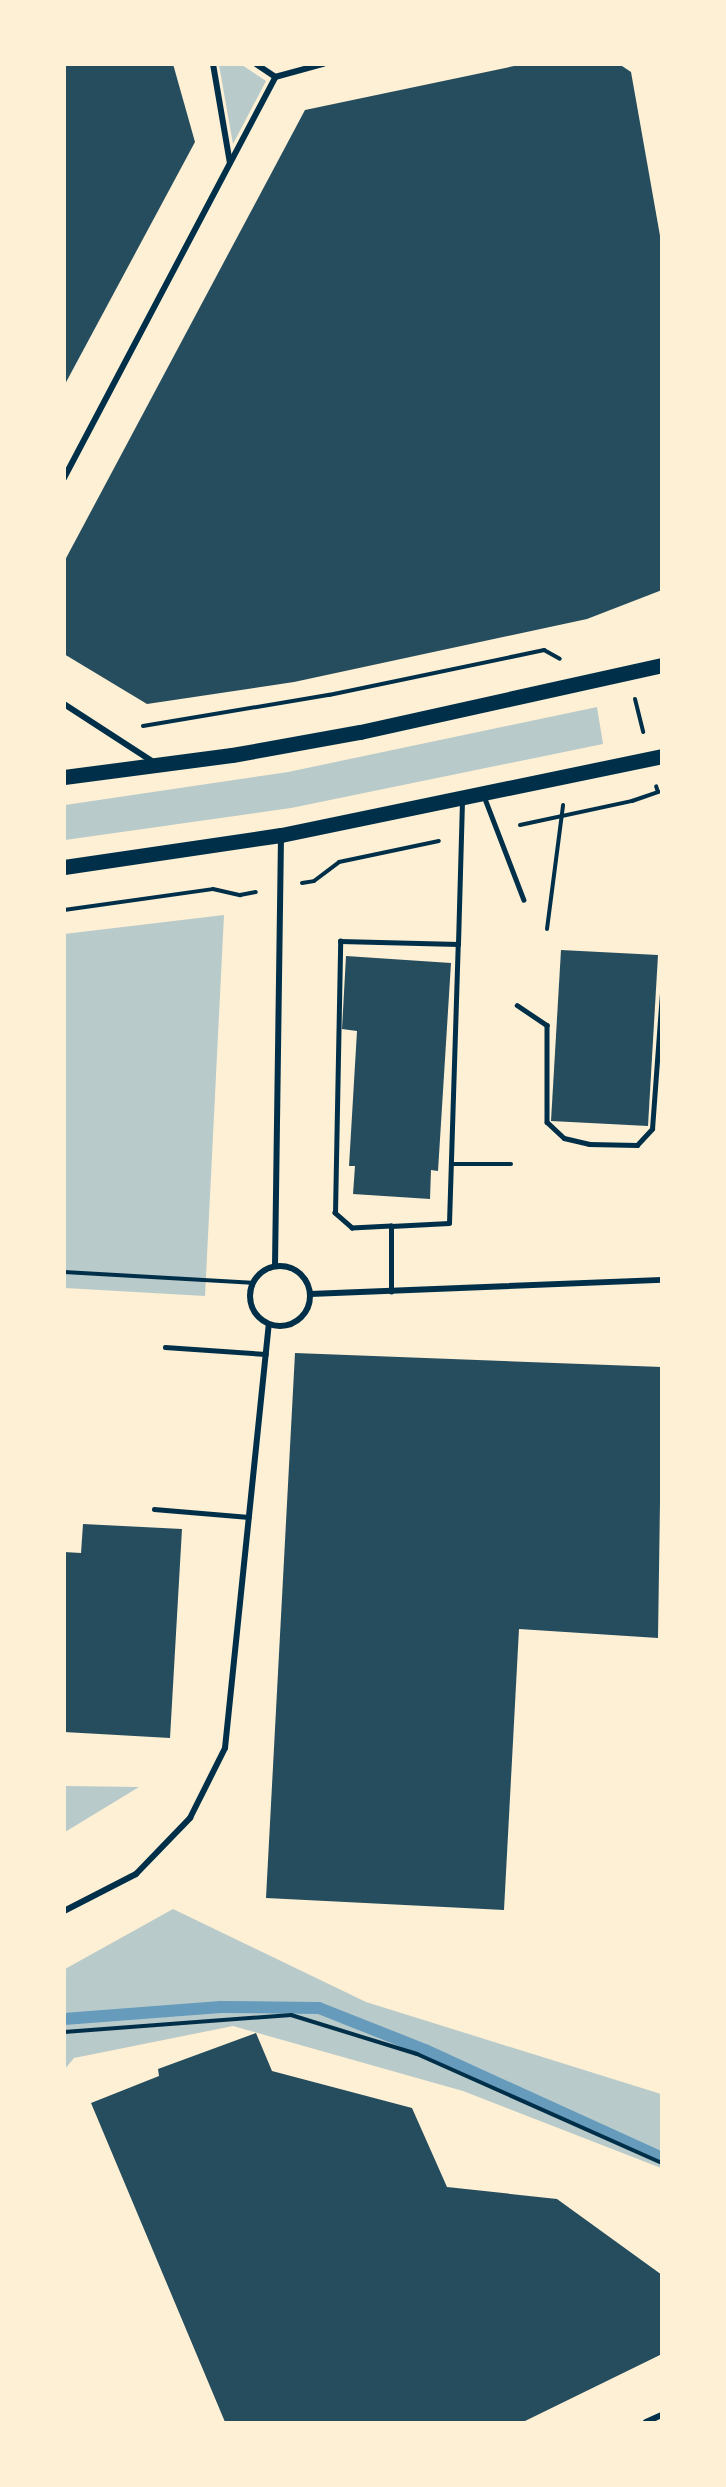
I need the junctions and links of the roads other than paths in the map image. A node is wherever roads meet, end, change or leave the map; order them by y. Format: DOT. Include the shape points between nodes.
graph roads {
  1 [pos="213,64"];
  2 [pos="256,64"];
  3 [pos="323,64"];
  4 [pos="275,77"];
  5 [pos="230,164"];
  6 [pos="64,478"];
  7 [pos="662,665"];
  8 [pos="64,704"];
  9 [pos="656,757"];
  10 [pos="158,765"];
  11 [pos="64,777"];
  12 [pos="484,796"];
  13 [pos="462,800"];
  14 [pos="281,835"];
  15 [pos="64,867"];
  16 [pos="524,900"];
  17 [pos="458,944"];
  18 [pos="662,992"];
  19 [pos="517,1005"];
  20 [pos="451,1164"];
  21 [pos="511,1164"];
  22 [pos="392,1226"];
  23 [pos="275,1266"];
  24 [pos="662,1280"];
  25 [pos="391,1292"];
  26 [pos="310,1294"];
  27 [pos="269,1324"];
  28 [pos="165,1347"];
  29 [pos="266,1354"];
  30 [pos="154,1509"];
  31 [pos="249,1517"];
  32 [pos="64,1911"];
  33 [pos="662,2415"];
  34 [pos="646,2422"];
  1 -- 5 [label="street"];
  2 -- 4 [label="street"];
  3 -- 4 [label="street"];
  4 -- 5 [label="street"];
  5 -- 6 [label="street"];
  7 -- 10 [label="main road" via="360,732"];
  8 -- 10 [label="street"];
  9 -- 12 [label="main road"];
  10 -- 11 [label="main road"];
  12 -- 13 [label="main road"];
  12 -- 16 [label="lane"];
  13 -- 14 [label="main road"];
  13 -- 17 [label="lane"];
  14 -- 15 [label="main road"];
  14 -- 23 [label="street"];
  17 -- 20 [label="lane"];
  17 -- 22 [label="lane" via="340,941 335,1213 352,1228"];
  18 -- 19 [label="lane" via="652,1129 637,1145 589,1144 564,1138 547,1122 547,1025"];
  20 -- 21 [label="lane"];
  20 -- 22 [label="lane" via="449,1223"];
  22 -- 25 [label="lane"];
  23 -- 26 [label="street" via="295,1269 303,1276"];
  23 -- 27 [label="street" via="265,1269 252,1284 250,1303 261,1320"];
  24 -- 25 [label="street"];
  25 -- 26 [label="street"];
  26 -- 27 [label="street" via="309,1304 298,1320 289,1325"];
  27 -- 29 [label="street"];
  28 -- 29 [label="lane"];
  29 -- 31 [label="street"];
  30 -- 31 [label="lane"];
  31 -- 32 [label="street" via="225,1748 190,1818 159,1850 135,1874"];
  33 -- 34 [label="street"];
}
